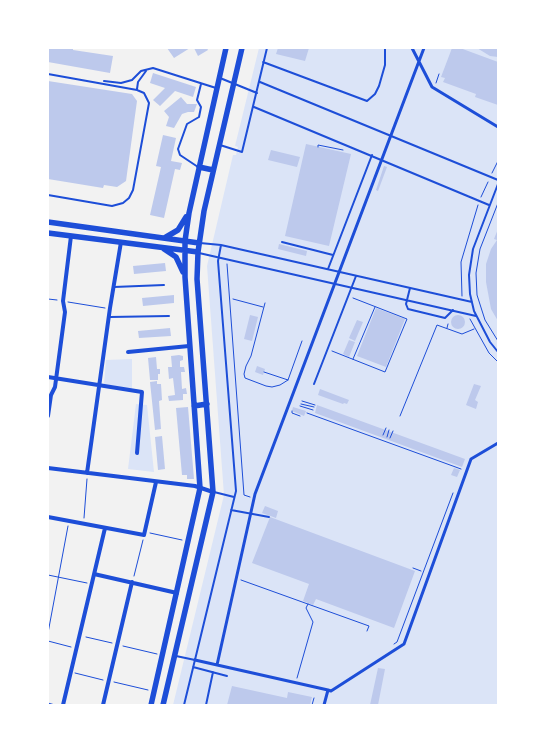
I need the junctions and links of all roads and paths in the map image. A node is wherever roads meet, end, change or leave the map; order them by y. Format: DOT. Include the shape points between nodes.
graph roads {
  1 [pos="226,48"];
  2 [pos="242,48"];
  3 [pos="267,48"];
  4 [pos="385,48"];
  5 [pos="412,48"];
  6 [pos="424,48"];
  7 [pos="419,60"];
  8 [pos="263,62"];
  9 [pos="153,68"];
  10 [pos="48,74"];
  11 [pos="439,74"];
  12 [pos="220,78"];
  13 [pos="95,81"];
  14 [pos="260,82"];
  15 [pos="436,83"];
  16 [pos="201,84"];
  17 [pos="233,84"];
  18 [pos="217,89"];
  19 [pos="137,90"];
  20 [pos="257,93"];
  21 [pos="254,107"];
  22 [pos="498,127"];
  23 [pos="390,135"];
  24 [pos="219,145"];
  25 [pos="318,147"];
  26 [pos="343,150"];
  27 [pos="372,155"];
  28 [pos="381,159"];
  29 [pos="199,167"];
  30 [pos="213,170"];
  31 [pos="498,180"];
  32 [pos="498,184"];
  33 [pos="48,195"];
  34 [pos="498,203"];
  35 [pos="489,204"];
  36 [pos="189,213"];
  37 [pos="48,222"];
  38 [pos="48,233"];
  39 [pos="71,236"];
  40 [pos="160,237"];
  41 [pos="185,241"];
  42 [pos="121,242"];
  43 [pos="282,242"];
  44 [pos="199,243"];
  45 [pos="221,244"];
  46 [pos="158,247"];
  47 [pos="184,250"];
  48 [pos="198,252"];
  49 [pos="332,255"];
  50 [pos="219,256"];
  51 [pos="226,262"];
  52 [pos="328,269"];
  53 [pos="340,272"];
  54 [pos="356,276"];
  55 [pos="184,277"];
  56 [pos="336,284"];
  57 [pos="164,285"];
  58 [pos="114,287"];
  59 [pos="351,287"];
  60 [pos="410,288"];
  61 [pos="348,296"];
  62 [pos="48,299"];
  63 [pos="233,299"];
  64 [pos="407,300"];
  65 [pos="63,301"];
  66 [pos="472,302"];
  67 [pos="265,303"];
  68 [pos="375,306"];
  69 [pos="264,307"];
  70 [pos="110,308"];
  71 [pos="453,310"];
  72 [pos="169,316"];
  73 [pos="476,316"];
  74 [pos="108,317"];
  75 [pos="448,324"];
  76 [pos="447,328"];
  77 [pos="474,328"];
  78 [pos="462,329"];
  79 [pos="464,334"];
  80 [pos="498,341"];
  81 [pos="302,342"];
  82 [pos="189,346"];
  83 [pos="327,350"];
  84 [pos="128,352"];
  85 [pos="498,352"];
  86 [pos="353,359"];
  87 [pos="264,372"];
  88 [pos="48,377"];
  89 [pos="57,378"];
  90 [pos="288,380"];
  91 [pos="314,384"];
  92 [pos="99,386"];
  93 [pos="302,401"];
  94 [pos="207,404"];
  95 [pos="301,404"];
  96 [pos="315,405"];
  97 [pos="194,406"];
  98 [pos="300,406"];
  99 [pos="314,407"];
  100 [pos="313,410"];
  101 [pos="292,412"];
  102 [pos="307,414"];
  103 [pos="48,416"];
  104 [pos="300,416"];
  105 [pos="400,416"];
  106 [pos="386,428"];
  107 [pos="390,430"];
  108 [pos="393,431"];
  109 [pos="383,435"];
  110 [pos="387,437"];
  111 [pos="390,438"];
  112 [pos="498,443"];
  113 [pos="137,453"];
  114 [pos="48,468"];
  115 [pos="462,469"];
  116 [pos="88,473"];
  117 [pos="156,482"];
  118 [pos="200,488"];
  119 [pos="454,491"];
  120 [pos="213,492"];
  121 [pos="234,497"];
  122 [pos="250,497"];
  123 [pos="231,510"];
  124 [pos="251,513"];
  125 [pos="48,517"];
  126 [pos="269,517"];
  127 [pos="69,520"];
  128 [pos="83,522"];
  129 [pos="105,528"];
  130 [pos="144,534"];
  131 [pos="189,541"];
  132 [pos="413,568"];
  133 [pos="421,571"];
  134 [pos="94,574"];
  135 [pos="48,575"];
  136 [pos="60,577"];
  137 [pos="243,580"];
  138 [pos="132,582"];
  139 [pos="92,584"];
  140 [pos="177,593"];
  141 [pos="308,604"];
  142 [pos="367,631"];
  143 [pos="48,633"];
  144 [pos="48,641"];
  145 [pos="391,646"];
  146 [pos="76,648"];
  147 [pos="175,656"];
  148 [pos="195,660"];
  149 [pos="217,665"];
  150 [pos="193,668"];
  151 [pos="213,672"];
  152 [pos="227,676"];
  153 [pos="296,683"];
  154 [pos="328,690"];
  155 [pos="314,698"];
  156 [pos="48,703"];
  157 [pos="55,705"];
  158 [pos="63,705"];
  159 [pos="103,705"];
  160 [pos="151,705"];
  161 [pos="164,705"];
  162 [pos="184,705"];
  163 [pos="206,705"];
  164 [pos="312,705"];
  165 [pos="324,705"];
  1 -- 12 [label="main road"];
  2 -- 17 [label="main road"];
  3 -- 8 [label="lane"];
  4 -- 8 [label="lane" via="385,65 379,86 367,101"];
  5 -- 7 [label="street"];
  6 -- 7 [label="street"];
  7 -- 22 [label="street" via="432,87"];
  7 -- 23 [label="street"];
  8 -- 14 [label="lane"];
  9 -- 13 [label="lane" via="140,71 132,80 121,83"];
  9 -- 16 [label="lane"];
  9 -- 19 [label="lane" via="142,75"];
  10 -- 13 [label="lane"];
  11 -- 15 [label="path"];
  12 -- 17 [label="lane"];
  12 -- 18 [label="main road"];
  13 -- 19 [label="lane"];
  14 -- 20 [label="lane"];
  14 -- 23 [label="lane"];
  16 -- 18 [label="lane"];
  16 -- 29 [label="lane" via="197,100 201,107 199,117 187,124 178,149 180,155"];
  17 -- 20 [label="lane"];
  17 -- 24 [label="main road"];
  18 -- 29 [label="main road"];
  19 -- 33 [label="lane" via="144,94 149,103 133,190 129,198 112,206"];
  20 -- 21 [label="lane"];
  21 -- 24 [label="lane" via="242,152"];
  21 -- 27 [label="lane"];
  23 -- 28 [label="street"];
  23 -- 31 [label="lane"];
  24 -- 30 [label="main road"];
  25 -- 26 [label="path"];
  27 -- 28 [label="lane"];
  27 -- 49 [label="lane"];
  28 -- 35 [label="lane"];
  28 -- 53 [label="street"];
  29 -- 30 [label="main road"];
  29 -- 36 [label="main road"];
  30 -- 44 [label="main road"];
  32 -- 35 [label="lane"];
  34 -- 80 [label="path" via="480,249 476,273 477,295 485,320"];
  35 -- 66 [label="lane" via="471,257 469,275"];
  36 -- 40 [label="main road" via="171,236"];
  36 -- 41 [label="main road"];
  37 -- 40 [label="main road"];
  38 -- 39 [label="main road"];
  39 -- 42 [label="main road"];
  39 -- 65 [label="street"];
  40 -- 41 [label="main road"];
  41 -- 44 [label="main road"];
  41 -- 47 [label="main road"];
  42 -- 46 [label="main road"];
  42 -- 58 [label="street"];
  43 -- 49 [label="lane"];
  44 -- 45 [label="lane"];
  44 -- 48 [label="main road"];
  45 -- 50 [label="lane"];
  45 -- 52 [label="lane"];
  46 -- 47 [label="main road"];
  46 -- 55 [label="main road" via="176,257"];
  47 -- 48 [label="main road"];
  47 -- 55 [label="main road"];
  48 -- 50 [label="lane"];
  48 -- 94 [label="main road"];
  49 -- 52 [label="lane"];
  50 -- 56 [label="lane"];
  50 -- 121 [label="lane" via="236,491"];
  51 -- 122 [label="path" via="244,495"];
  52 -- 53 [label="lane"];
  53 -- 54 [label="lane"];
  53 -- 56 [label="street"];
  54 -- 59 [label="lane"];
  54 -- 60 [label="lane"];
  55 -- 82 [label="main road"];
  56 -- 59 [label="lane"];
  56 -- 124 [label="street" via="255,494"];
  57 -- 58 [label="lane"];
  58 -- 70 [label="street"];
  59 -- 61 [label="lane"];
  59 -- 64 [label="lane"];
  60 -- 64 [label="lane"];
  60 -- 66 [label="lane"];
  61 -- 68 [label="path"];
  61 -- 83 [label="lane"];
  62 -- 65 [label="path"];
  63 -- 69 [label="path"];
  64 -- 71 [label="lane"];
  64 -- 71 [label="lane" via="408,309 443,318"];
  65 -- 70 [label="path"];
  65 -- 89 [label="street" via="65,312"];
  66 -- 73 [label="lane"];
  67 -- 69 [label="path"];
  68 -- 86 [label="path"];
  68 -- 86 [label="path" via="407,319 385,372"];
  69 -- 90 [label="path" via="244,376 272,387"];
  70 -- 74 [label="street"];
  71 -- 73 [label="lane"];
  72 -- 74 [label="lane"];
  73 -- 85 [label="lane"];
  74 -- 92 [label="street"];
  75 -- 76 [label="path"];
  76 -- 79 [label="path"];
  76 -- 105 [label="path" via="437,325"];
  77 -- 79 [label="path"];
  78 -- 79 [label="path"];
  81 -- 90 [label="path"];
  82 -- 84 [label="street"];
  82 -- 97 [label="main road"];
  83 -- 86 [label="path"];
  83 -- 91 [label="lane"];
  87 -- 90 [label="path"];
  88 -- 89 [label="street"];
  89 -- 92 [label="street"];
  89 -- 103 [label="street"];
  92 -- 113 [label="street" via="142,392"];
  92 -- 116 [label="street"];
  93 -- 96 [label="path"];
  94 -- 97 [label="main road"];
  94 -- 120 [label="main road"];
  95 -- 99 [label="path"];
  97 -- 118 [label="main road"];
  98 -- 100 [label="path"];
  101 -- 104 [label="path"];
  102 -- 115 [label="path"];
  106 -- 109 [label="path"];
  107 -- 110 [label="path"];
  108 -- 111 [label="path"];
  112 -- 154 [label="street" via="471,459 404,644 331,691"];
  114 -- 116 [label="street"];
  116 -- 117 [label="street"];
  116 -- 128 [label="path"];
  117 -- 118 [label="street"];
  117 -- 130 [label="street"];
  118 -- 120 [label="street"];
  118 -- 131 [label="main road"];
  119 -- 145 [label="path" via="397,642"];
  120 -- 121 [label="lane"];
  120 -- 147 [label="main road"];
  121 -- 123 [label="lane"];
  123 -- 124 [label="lane"];
  123 -- 148 [label="lane"];
  124 -- 126 [label="lane"];
  124 -- 149 [label="street"];
  125 -- 127 [label="street"];
  127 -- 128 [label="street"];
  127 -- 136 [label="path"];
  128 -- 129 [label="street"];
  129 -- 130 [label="street"];
  129 -- 134 [label="street"];
  130 -- 131 [label="path"];
  130 -- 138 [label="path"];
  131 -- 140 [label="main road"];
  132 -- 133 [label="path"];
  134 -- 138 [label="street"];
  134 -- 139 [label="street"];
  135 -- 136 [label="path"];
  136 -- 139 [label="path"];
  136 -- 143 [label="path"];
  137 -- 141 [label="path"];
  138 -- 140 [label="street"];
  138 -- 159 [label="street"];
  139 -- 146 [label="street"];
  140 -- 160 [label="main road"];
  141 -- 142 [label="path" via="369,626"];
  141 -- 153 [label="path" via="306,608 313,622"];
  144 -- 146 [label="path"];
  146 -- 158 [label="street"];
  147 -- 148 [label="lane"];
  147 -- 161 [label="main road"];
  148 -- 149 [label="street"];
  148 -- 150 [label="lane"];
  149 -- 153 [label="street"];
  150 -- 151 [label="lane"];
  150 -- 162 [label="lane"];
  151 -- 152 [label="lane"];
  151 -- 163 [label="lane"];
  153 -- 154 [label="street"];
  154 -- 165 [label="street"];
  155 -- 164 [label="path"];
  156 -- 157 [label="path"];
}
